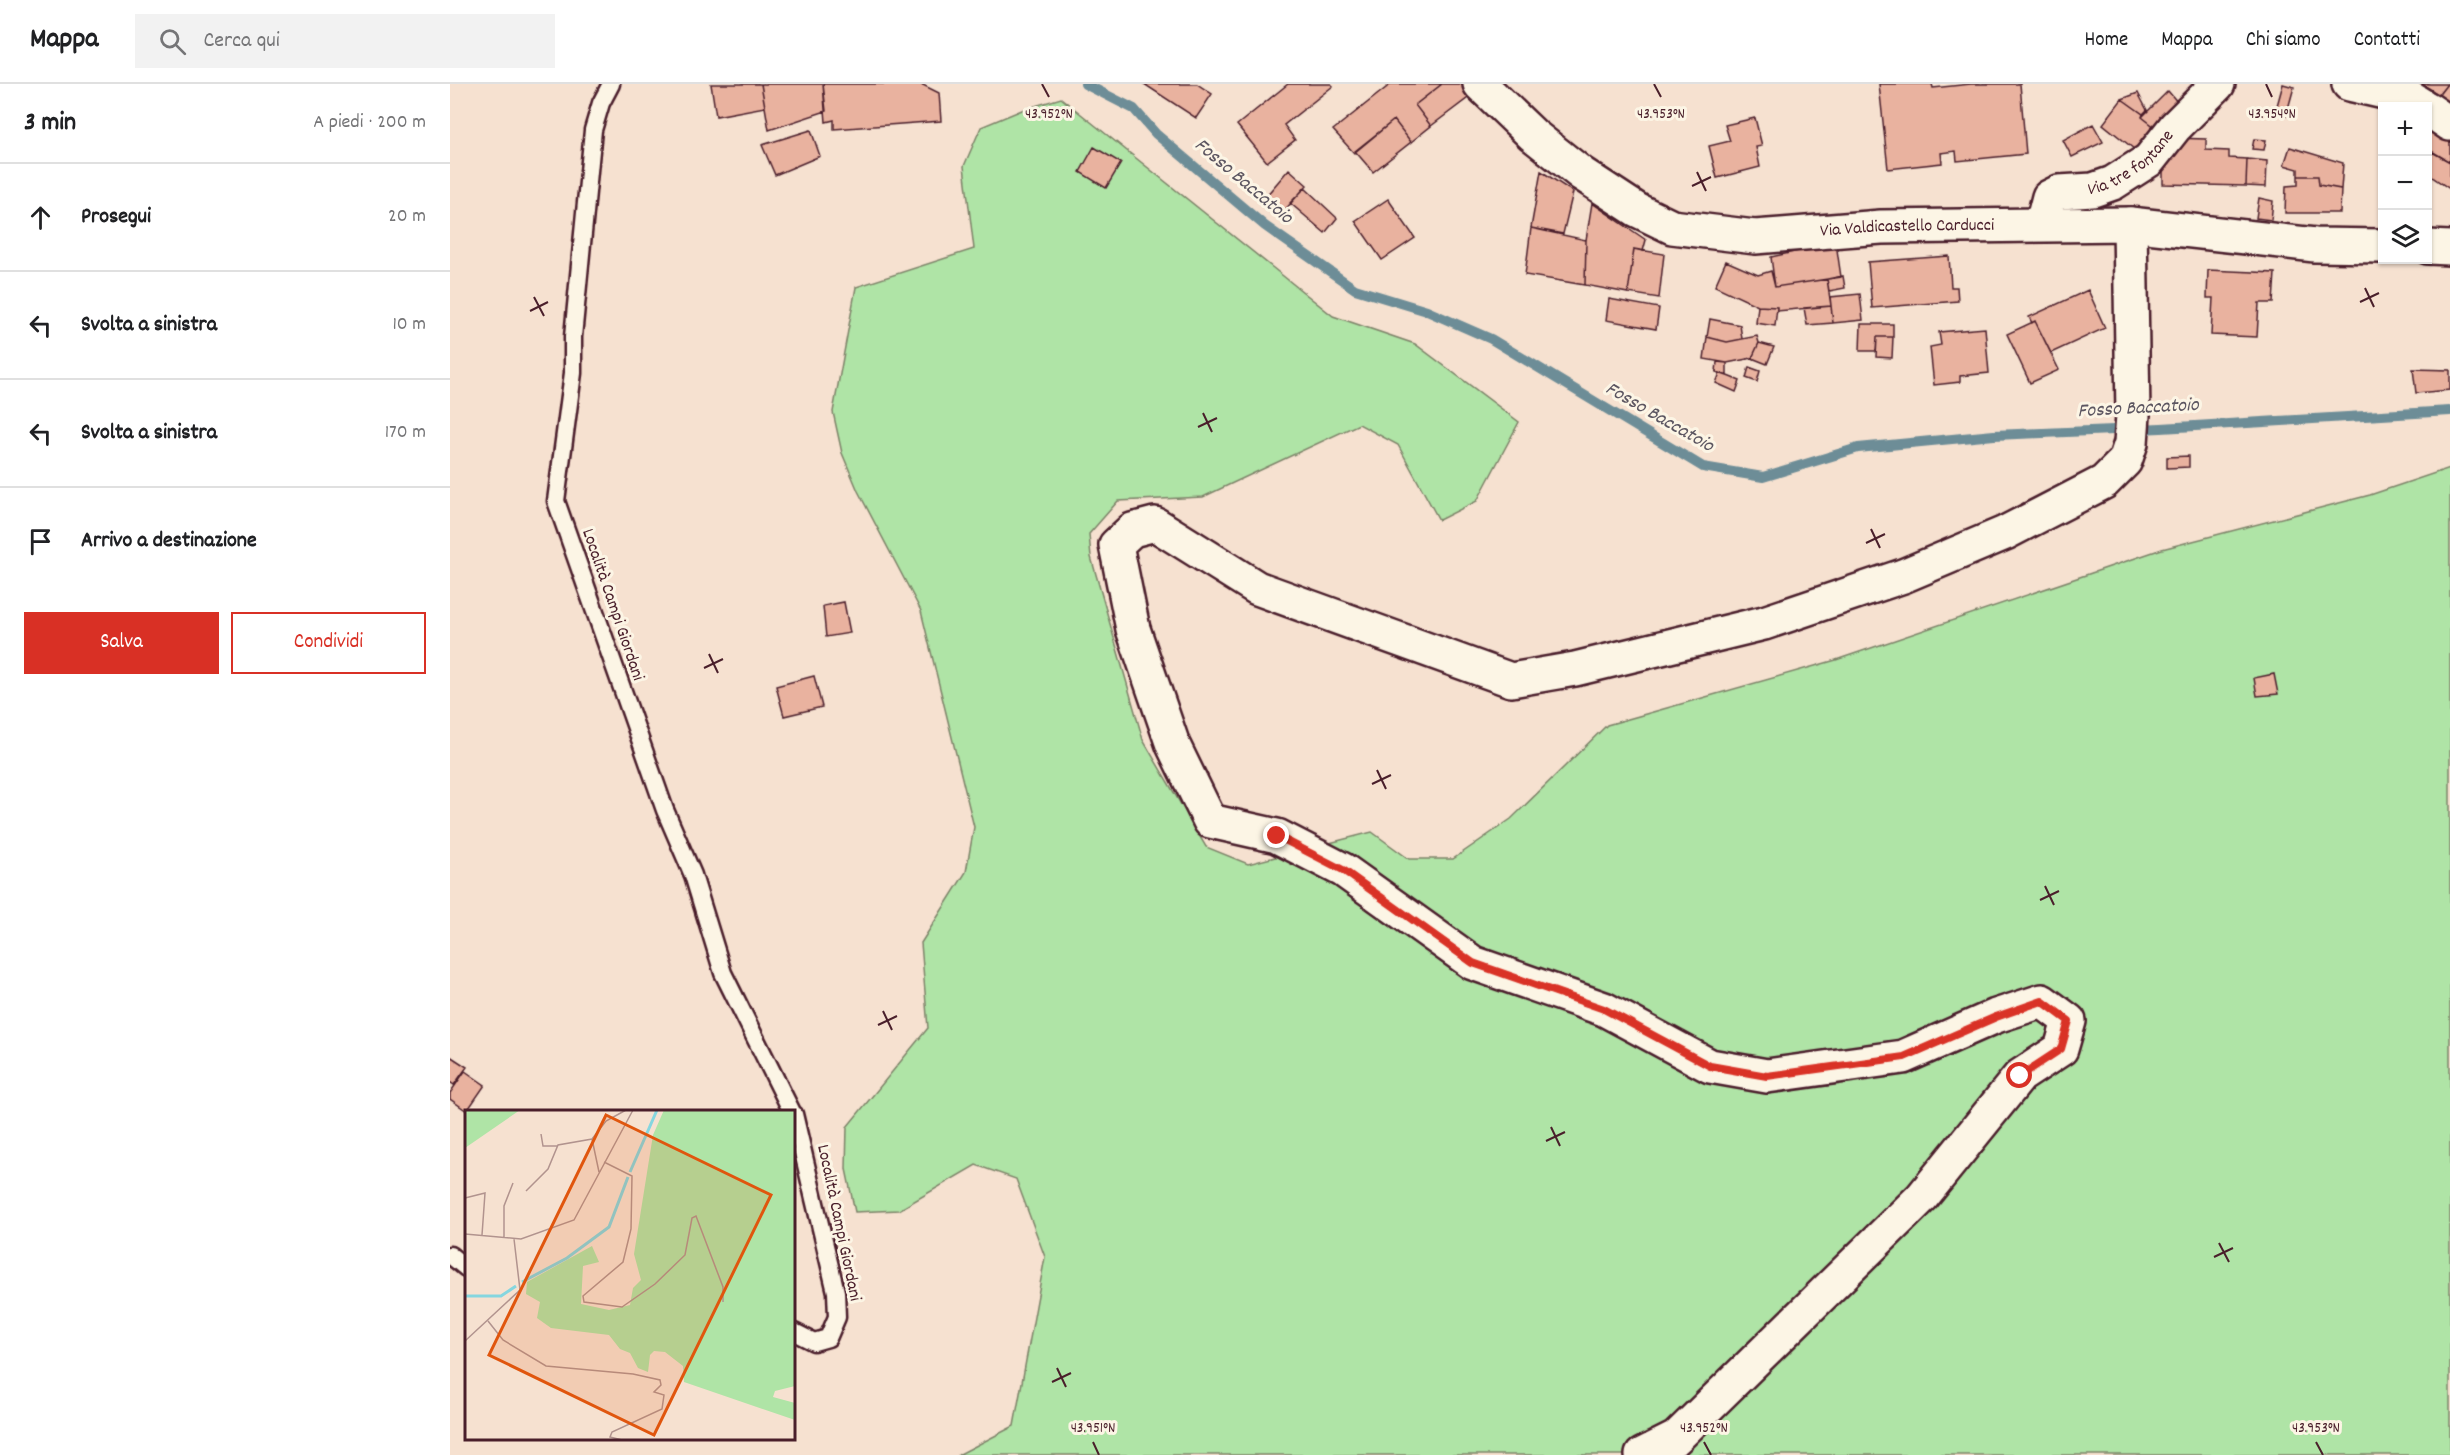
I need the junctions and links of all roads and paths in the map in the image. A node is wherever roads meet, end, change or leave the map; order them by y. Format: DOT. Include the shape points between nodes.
graph roads {
  1 [pos="611,84"];
  2 [pos="1480,84"];
  3 [pos="2218,84"];
  4 [pos="2349,84"];
  5 [pos="2417,102"];
  6 [pos="2432,112"];
  7 [pos="2450,124"];
  8 [pos="2042,224"];
  9 [pos="2130,224"];
  10 [pos="2378,246"];
  11 [pos="2432,248"];
  12 [pos="2450,248"];
  13 [pos="792,1110"];
  14 [pos="795,1121"];
  15 [pos="450,1255"];
  16 [pos="465,1267"];
  17 [pos="795,1332"];
  18 [pos="1642,1455"];
  1 -- 13 [label="lane, Località Campi Giordani" via="593,130 573,373 556,501 665,810 693,875 723,973"];
  2 -- 8 [label="street, Via Valdicastello Carducci" via="1533,135 1582,174 1637,210 1672,226 1755,237 1881,227"];
  3 -- 8 [label="street, Via tre fontane" via="2149,160 2113,183 2049,197"];
  4 -- 5 [label="street"];
  6 -- 7 [label="street"];
  8 -- 9 [label="street, Via Valdicastello Carducci"];
  9 -- 10 [label="street, Via Valdicastello Carducci" via="2315,245"];
  9 -- 18 [label="street" via="2132,429 2125,461 2104,482 2005,533 1903,576 1764,623 1575,669 1511,680 1257,588 1155,524 1132,530 1116,545 1133,629 1173,745 1210,821 1277,836 1343,870 1473,963 1604,1009 1710,1066 1767,1076 1904,1057 2042,1001 2069,1021 2061,1049 2020,1076 1922,1197 1676,1438"];
  11 -- 12 [label="street"];
  14 -- 17 [label="lane, Località Campi Giordani" via="836,1292 837,1317 828,1338 814,1342"];
  15 -- 16 [label="lane"];
}
